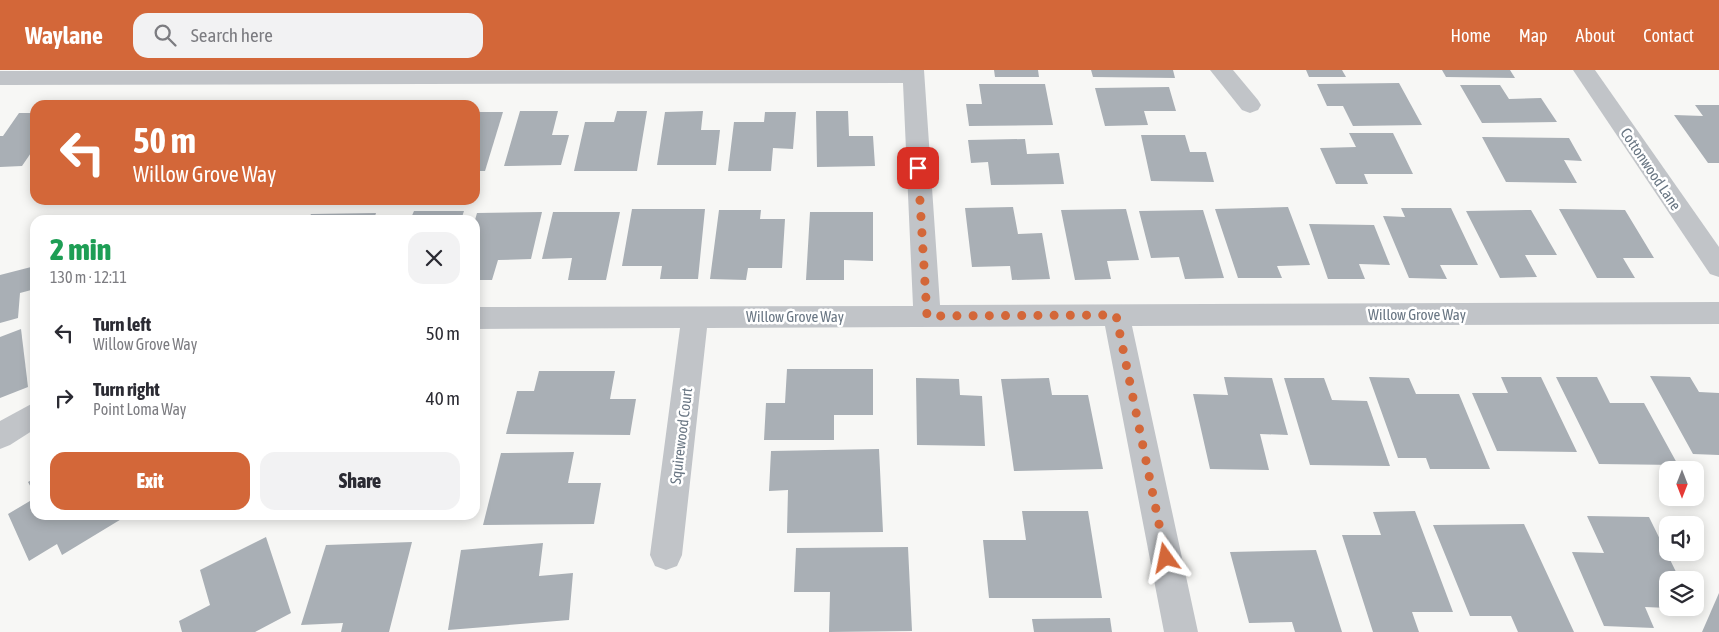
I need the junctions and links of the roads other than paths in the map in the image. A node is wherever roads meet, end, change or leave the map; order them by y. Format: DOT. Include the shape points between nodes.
graph roads {
  1 [pos="1221,70"];
  2 [pos="1584,70"];
  3 [pos="582,73"];
  4 [pos="913,73"];
  5 [pos="285,74"];
  6 [pos="0,78"];
  7 [pos="1250,105"];
  8 [pos="1719,267"];
  9 [pos="1719,313"];
  10 [pos="1116,315"];
  11 [pos="927,316"];
  12 [pos="695,317"];
  13 [pos="480,318"];
  14 [pos="30,417"];
  15 [pos="0,436"];
  16 [pos="666,555"];
  17 [pos="1181,632"];
  1 -- 7 [label="street"];
  2 -- 8 [label="street, Cottonwood Lane"];
  3 -- 4 [label="street"];
  3 -- 5 [label="street"];
  4 -- 11 [label="street"];
  5 -- 6 [label="street"];
  9 -- 10 [label="street, Willow Grove Way"];
  10 -- 11 [label="street, Willow Grove Way"];
  10 -- 17 [label="street"];
  11 -- 12 [label="street, Willow Grove Way"];
  12 -- 13 [label="street, Willow Grove Way"];
  12 -- 16 [label="street, Squirewood Court"];
  14 -- 15 [label="street"];
}
